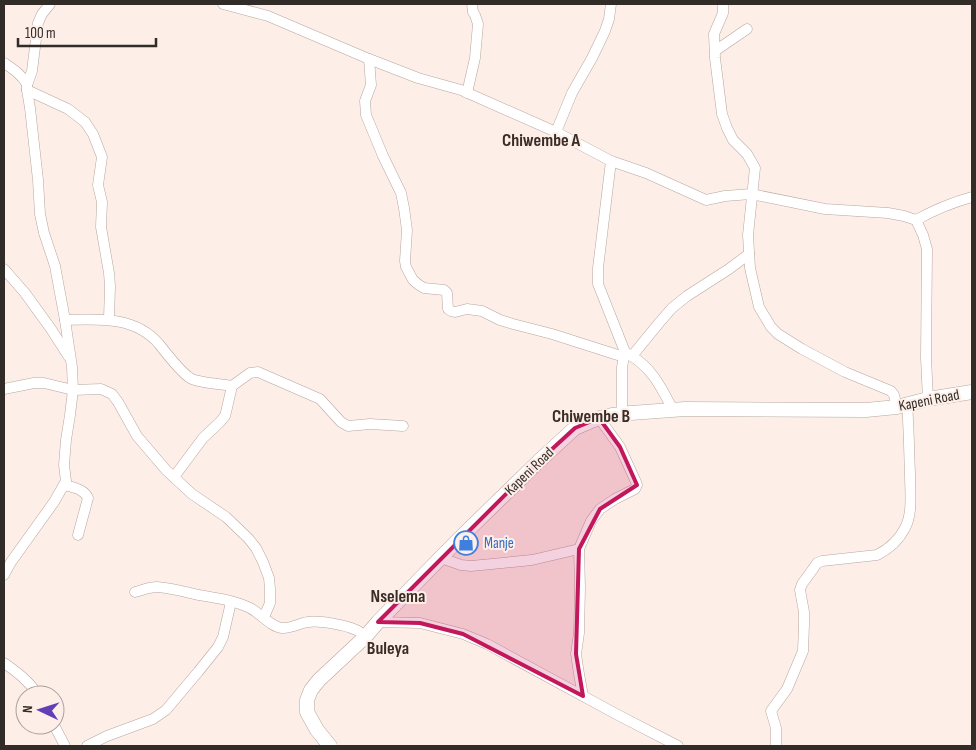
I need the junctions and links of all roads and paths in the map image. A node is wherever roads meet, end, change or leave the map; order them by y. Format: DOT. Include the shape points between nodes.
graph roads {
  1 [pos="50,4"];
  2 [pos="223,4"];
  3 [pos="472,4"];
  4 [pos="611,4"];
  5 [pos="724,4"];
  6 [pos="747,29"];
  7 [pos="715,51"];
  8 [pos="369,58"];
  9 [pos="4,63"];
  10 [pos="27,87"];
  11 [pos="467,93"];
  12 [pos="556,132"];
  13 [pos="611,161"];
  14 [pos="751,194"];
  15 [pos="972,197"];
  16 [pos="916,220"];
  17 [pos="749,254"];
  18 [pos="4,269"];
  19 [pos="109,319"];
  20 [pos="65,320"];
  21 [pos="627,355"];
  22 [pos="72,367"];
  23 [pos="232,386"];
  24 [pos="4,389"];
  25 [pos="73,390"];
  26 [pos="972,392"];
  27 [pos="928,399"];
  28 [pos="902,406"];
  29 [pos="673,410"];
  30 [pos="622,414"];
  31 [pos="599,418"];
  32 [pos="403,426"];
  33 [pos="174,476"];
  34 [pos="65,484"];
  35 [pos="78,536"];
  36 [pos="580,549"];
  37 [pos="441,558"];
  38 [pos="4,575"];
  39 [pos="135,592"];
  40 [pos="231,602"];
  41 [pos="264,617"];
  42 [pos="378,622"];
  43 [pos="365,637"];
  44 [pos="4,663"];
  45 [pos="31,685"];
  46 [pos="583,696"];
  47 [pos="87,746"];
  48 [pos="330,746"];
  49 [pos="678,746"];
  50 [pos="776,746"];
  1 -- 10 [label="street" via="38,23"];
  2 -- 8 [label="street" via="268,16"];
  3 -- 11 [label="street" via="478,24"];
  4 -- 12 [label="street" via="605,31 572,93"];
  5 -- 7 [label="street" via="714,34"];
  6 -- 7 [label="street"];
  7 -- 14 [label="street" via="722,114 733,140 755,168"];
  8 -- 11 [label="street"];
  8 -- 21 [label="street" via="371,85 365,102 366,114 401,193 407,230 405,261 413,280 424,288 444,290 451,311 482,311 513,324"];
  9 -- 10 [label="street" via="22,76"];
  10 -- 19 [label="street" via="85,122 99,149 102,161 98,185 102,202 101,226 110,280"];
  10 -- 20 [label="street" via="40,214 55,266"];
  11 -- 12 [label="street"];
  12 -- 13 [label="street"];
  13 -- 14 [label="street" via="706,200"];
  13 -- 21 [label="street" via="598,284"];
  14 -- 16 [label="street" via="825,209 888,214"];
  14 -- 17 [label="street"];
  15 -- 16 [label="street" via="936,209"];
  16 -- 27 [label="street" via="927,249"];
  17 -- 21 [label="street" via="672,308"];
  17 -- 28 [label="street" via="759,306 778,334 845,372 891,391"];
  18 -- 22 [label="street" via="51,329"];
  19 -- 20 [label="street"];
  19 -- 23 [label="street" via="143,330 191,379"];
  20 -- 22 [label="street"];
  21 -- 29 [label="street" via="641,362 656,378"];
  21 -- 30 [label="street" via="622,367"];
  22 -- 25 [label="street"];
  23 -- 32 [label="street" via="250,373 258,372 320,399 348,426"];
  23 -- 33 [label="street" via="225,416 203,438"];
  24 -- 25 [label="street" via="44,383"];
  25 -- 33 [label="street" via="101,390 112,394 137,436"];
  25 -- 34 [label="street" via="66,440"];
  26 -- 27 [label="main road, Kapeni Road"];
  27 -- 28 [label="main road, Kapeni Road"];
  28 -- 29 [label="main road, Kapeni Road" via="839,411"];
  28 -- 50 [label="street" via="910,437 909,518 897,540 877,555 820,562 802,584 802,651 787,689 771,711 776,728"];
  29 -- 30 [label="main road, Kapeni Road"];
  30 -- 31 [label="main road, Kapeni Road"];
  31 -- 36 [label="street" via="620,447 636,485 635,489 600,510 591,521"];
  31 -- 37 [label="main road, Kapeni Road" via="575,428 559,442"];
  33 -- 41 [label="street" via="192,494 226,517 256,548 269,578 270,603"];
  34 -- 35 [label="street" via="86,493 88,498"];
  34 -- 38 [label="street"];
  36 -- 37 [label="street" via="532,560 471,566"];
  36 -- 46 [label="street" via="576,654"];
  37 -- 42 [label="main road, Kapeni Road"];
  39 -- 40 [label="street" via="158,587"];
  40 -- 41 [label="street"];
  40 -- 47 [label="street" via="218,647 166,710 153,719"];
  41 -- 43 [label="street" via="281,628 320,622 348,627"];
  42 -- 43 [label="main road, Kapeni Road"];
  42 -- 46 [label="street" via="420,622 463,634"];
  43 -- 48 [label="main road, Kapeni Road" via="319,680 307,700 307,712"];
  44 -- 45 [label="street"];
  46 -- 49 [label="street"];
}
